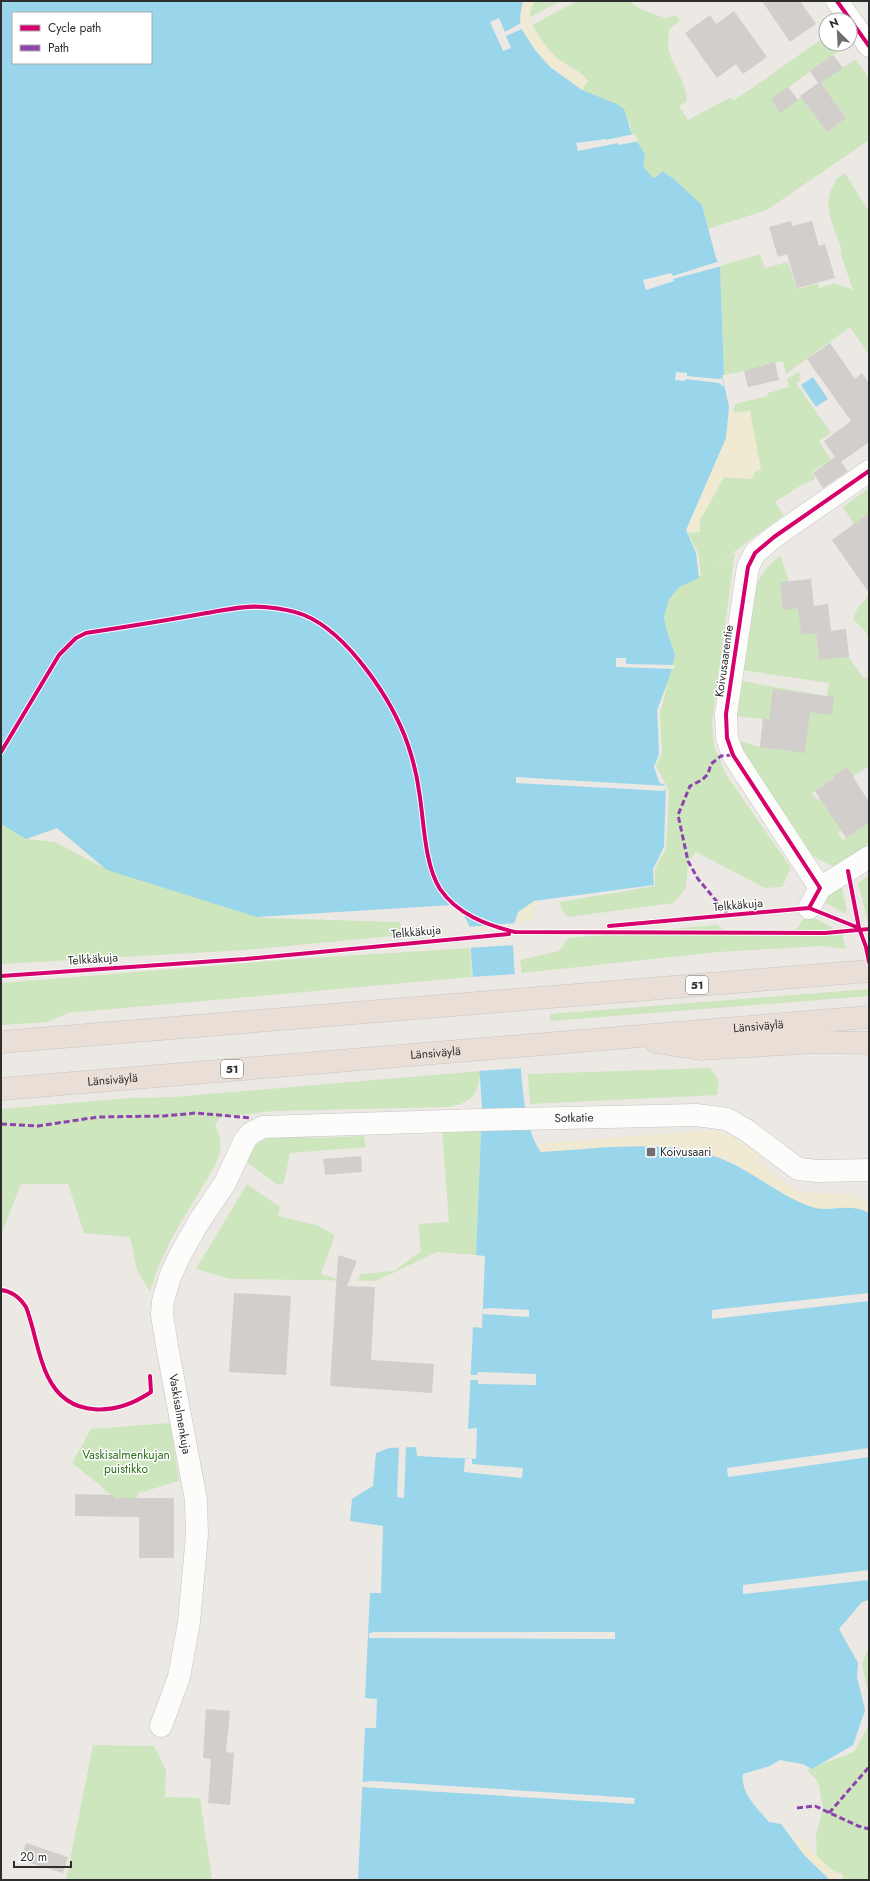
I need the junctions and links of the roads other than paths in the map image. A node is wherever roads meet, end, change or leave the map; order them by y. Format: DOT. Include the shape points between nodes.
graph roads {
  1 [pos="837,1"];
  2 [pos="869,46"];
  3 [pos="869,471"];
  4 [pos="869,858"];
  5 [pos="820,888"];
  6 [pos="809,908"];
  7 [pos="869,971"];
  8 [pos="869,1017"];
  9 [pos="619,1037"];
  10 [pos="1,1042"];
  11 [pos="869,1043"];
  12 [pos="1,1089"];
  13 [pos="263,1127"];
  14 [pos="869,1170"];
  15 [pos="161,1726"];
  1 -- 2 [label="street"];
  3 -- 5 [label="street, Koivusaarentie" via="755,553 748,567 726,714 727,738 733,755"];
  4 -- 5 [label="street"];
  5 -- 6 [label="street"];
  7 -- 10 [label="highway, 51"];
  8 -- 9 [label="highway, Länsiväylä / 51"];
  9 -- 11 [label="highway" via="702,1049 816,1042"];
  9 -- 12 [label="highway, Länsiväylä / 51"];
  13 -- 14 [label="street, Sotkatie" via="696,1115 727,1119 798,1169"];
  13 -- 15 [label="street, Vaskisalmenkuja" via="251,1133 245,1140 225,1183 179,1256 163,1301 162,1315 167,1346 196,1500 197,1535 189,1622 179,1677"];
}
